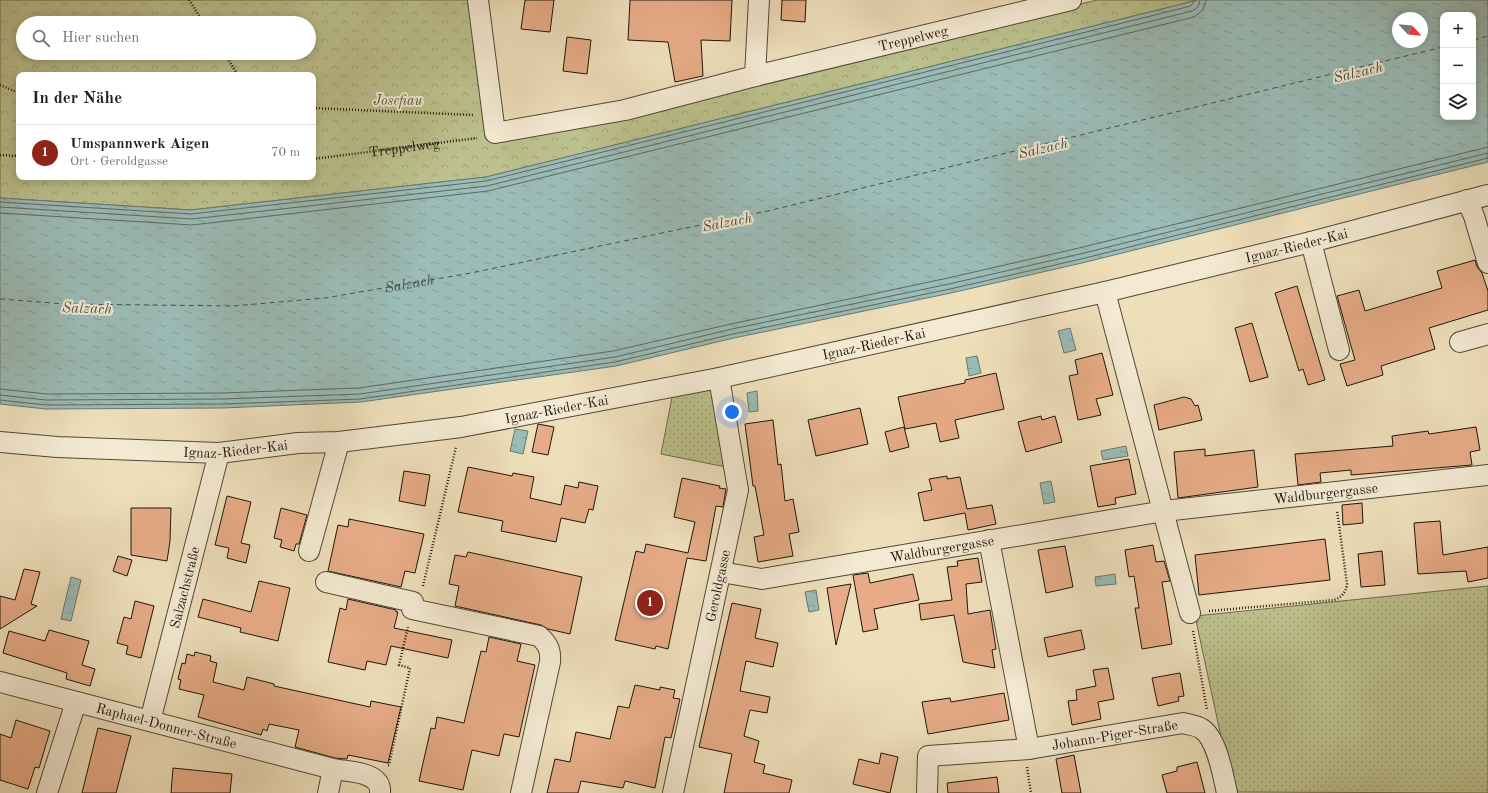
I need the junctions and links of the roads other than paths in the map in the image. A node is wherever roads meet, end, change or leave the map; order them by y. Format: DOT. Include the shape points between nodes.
graph roads {
  1 [pos="478,0"];
  2 [pos="759,0"];
  3 [pos="1071,0"];
  4 [pos="755,76"];
  5 [pos="1488,195"];
  6 [pos="1467,200"];
  7 [pos="1311,242"];
  8 [pos="1488,263"];
  9 [pos="1105,292"];
  10 [pos="1488,334"];
  11 [pos="1460,342"];
  12 [pos="1339,350"];
  13 [pos="719,378"];
  14 [pos="0,442"];
  15 [pos="339,442"];
  16 [pos="219,453"];
  17 [pos="1488,475"];
  18 [pos="1164,511"];
  19 [pos="989,540"];
  20 [pos="309,550"];
  21 [pos="721,572"];
  22 [pos="326,582"];
  23 [pos="1190,613"];
  24 [pos="0,682"];
  25 [pos="76,702"];
  26 [pos="150,721"];
  27 [pos="1027,755"];
  28 [pos="333,769"];
  29 [pos="47,793"];
  30 [pos="328,793"];
  31 [pos="380,793"];
  32 [pos="521,793"];
  33 [pos="673,793"];
  34 [pos="927,793"];
  35 [pos="1227,793"];
  1 -- 4 [label="street, Treppelweg" via="493,125 625,110"];
  2 -- 4 [label="street"];
  3 -- 4 [label="street, Treppelweg"];
  5 -- 6 [label="street, Ignaz-Rieder-Kai"];
  6 -- 7 [label="street, Ignaz-Rieder-Kai"];
  6 -- 8 [label="street"];
  7 -- 9 [label="street, Ignaz-Rieder-Kai"];
  7 -- 12 [label="street"];
  9 -- 13 [label="street, Ignaz-Rieder-Kai"];
  9 -- 18 [label="street"];
  10 -- 11 [label="street"];
  13 -- 15 [label="street, Ignaz-Rieder-Kai" via="461,427"];
  13 -- 21 [label="street, Geroldgasse" via="738,490"];
  14 -- 16 [label="street, Ignaz-Rieder-Kai" via="57,447"];
  15 -- 16 [label="street, Ignaz-Rieder-Kai"];
  15 -- 20 [label="street"];
  16 -- 26 [label="street, Salzachstraße"];
  17 -- 18 [label="street, Waldburgergasse"];
  18 -- 19 [label="street, Waldburgergasse"];
  18 -- 23 [label="street"];
  19 -- 21 [label="street, Waldburgergasse" via="762,579"];
  19 -- 27 [label="street"];
  21 -- 33 [label="street, Geroldgasse"];
  22 -- 32 [label="street" via="412,606 539,636 547,643 551,651 550,662"];
  24 -- 25 [label="street, Raphael-Donner-Straße"];
  25 -- 26 [label="street, Raphael-Donner-Straße"];
  25 -- 29 [label="street"];
  26 -- 28 [label="street, Raphael-Donner-Straße"];
  27 -- 34 [label="street, Johann-Piger-Straße" via="928,756"];
  27 -- 35 [label="street, Johann-Piger-Straße" via="1183,723 1202,729 1212,741"];
  28 -- 30 [label="street"];
  28 -- 31 [label="street, Raphael-Donner-Straße" via="367,775 376,780"];
}
